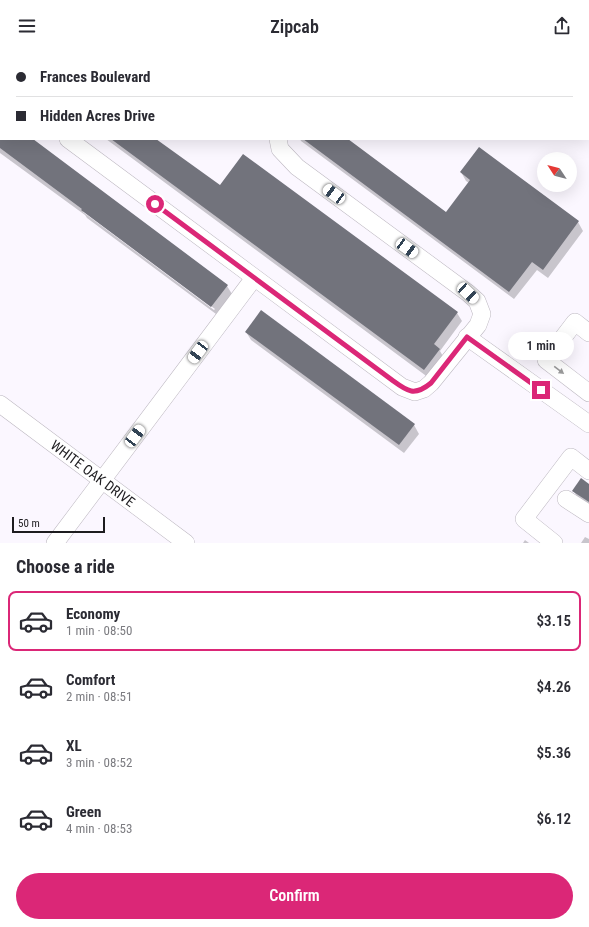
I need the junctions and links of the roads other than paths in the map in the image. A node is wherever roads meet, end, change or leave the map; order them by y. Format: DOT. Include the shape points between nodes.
graph roads {
  1 [pos="69,140"];
  2 [pos="278,140"];
  3 [pos="254,278"];
  4 [pos="589,333"];
  5 [pos="467,337"];
  6 [pos="589,393"];
  7 [pos="0,404"];
  8 [pos="589,424"];
  9 [pos="589,471"];
  10 [pos="102,480"];
  11 [pos="566,499"];
  12 [pos="589,514"];
  13 [pos="55,543"];
  14 [pos="186,543"];
  15 [pos="554,543"];
  1 -- 3 [label="street"];
  2 -- 5 [label="street" via="280,149 297,167 477,301 482,314 478,325"];
  3 -- 5 [label="street" via="409,391 418,392 431,383"];
  3 -- 10 [label="street"];
  4 -- 6 [label="street, one-way" via="575,322 546,360"];
  5 -- 8 [label="street"];
  7 -- 10 [label="street, WHITE OAK DRIVE"];
  9 -- 15 [label="street" via="571,457 524,519"];
  10 -- 13 [label="street"];
  10 -- 14 [label="street, WHITE OAK DRIVE"];
  11 -- 12 [label="street"];
}
